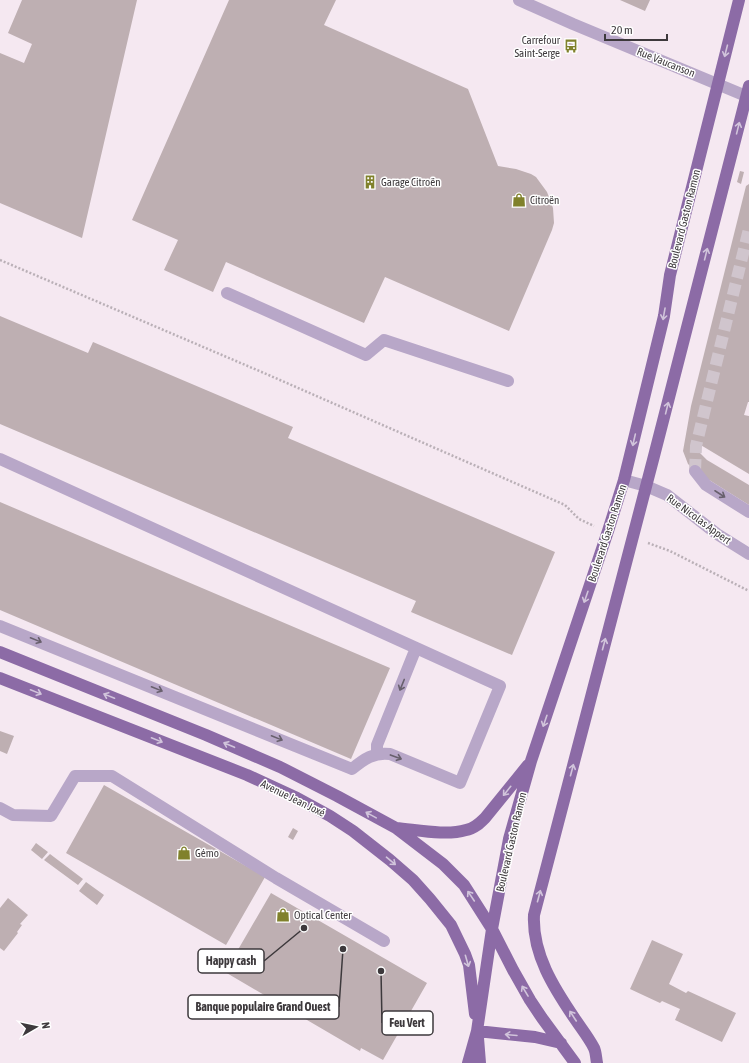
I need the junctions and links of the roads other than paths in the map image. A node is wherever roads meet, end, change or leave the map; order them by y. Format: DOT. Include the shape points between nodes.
graph roads {
  1 [pos="519,0"];
  2 [pos="739,0"];
  3 [pos="717,84"];
  4 [pos="748,91"];
  5 [pos="227,293"];
  6 [pos="508,381"];
  7 [pos="0,459"];
  8 [pos="695,471"];
  9 [pos="624,480"];
  10 [pos="646,486"];
  11 [pos="749,512"];
  12 [pos="749,554"];
  13 [pos="0,626"];
  14 [pos="416,648"];
  15 [pos="0,652"];
  16 [pos="0,678"];
  17 [pos="377,754"];
  18 [pos="531,761"];
  19 [pos="0,808"];
  20 [pos="396,828"];
  21 [pos="492,929"];
  22 [pos="384,941"];
  23 [pos="477,1031"];
  24 [pos="561,1043"];
  25 [pos="594,1048"];
  26 [pos="468,1063"];
  27 [pos="480,1063"];
  28 [pos="575,1063"];
  29 [pos="597,1063"];
  30 [pos="605,1063"];
  1 -- 3 [label="street, Rue Vaucanson"];
  2 -- 3 [label="main road, Boulevard Gaston Ramon, one-way"];
  3 -- 4 [label="street, Rue Vaucanson"];
  3 -- 9 [label="main road, Boulevard Gaston Ramon, one-way" via="670,275 664,316"];
  10 -- 4 [label="main road, one-way"];
  5 -- 6 [label="street" via="366,355 384,340"];
  7 -- 14 [label="street"];
  8 -- 11 [label="street, one-way" via="706,485"];
  9 -- 10 [label="street, Rue Nicolas Appert"];
  9 -- 18 [label="main road, Boulevard Gaston Ramon, one-way"];
  10 -- 12 [label="street, Rue Nicolas Appert" via="667,495 717,534"];
  25 -- 10 [label="main road, one-way" via="555,989 544,966 536,942 534,915"];
  13 -- 17 [label="street, one-way" via="352,769 365,758"];
  14 -- 17 [label="street, one-way" via="377,745"];
  17 -- 14 [label="street, one-way" via="396,756 460,783 500,686"];
  20 -- 15 [label="main road, Avenue Jean Joxé, one-way" via="280,767"];
  16 -- 23 [label="main road, Avenue Jean Joxé, one-way" via="247,775 297,798 353,831 413,880 451,926 469,965"];
  18 -- 20 [label="main road, one-way" via="485,818 467,830 450,832"];
  18 -- 21 [label="main road, Boulevard Gaston Ramon" via="509,839"];
  19 -- 22 [label="street" via="13,815 51,816 75,776 112,776 276,878"];
  21 -- 20 [label="main road, Avenue Jean Joxé, one-way" via="464,885 443,864"];
  21 -- 23 [label="main road, Boulevard Gaston Ramon"];
  24 -- 21 [label="main road, Avenue Jean Joxé, one-way" via="530,1000"];
  24 -- 23 [label="main road, one-way" via="535,1037"];
  23 -- 26 [label="main road, Boulevard Gaston Ramon"];
  23 -- 27 [label="main road"];
  24 -- 28 [label="main road, Avenue Jean Joxé"];
  25 -- 29 [label="main road"];
  25 -- 30 [label="main road"];
}
